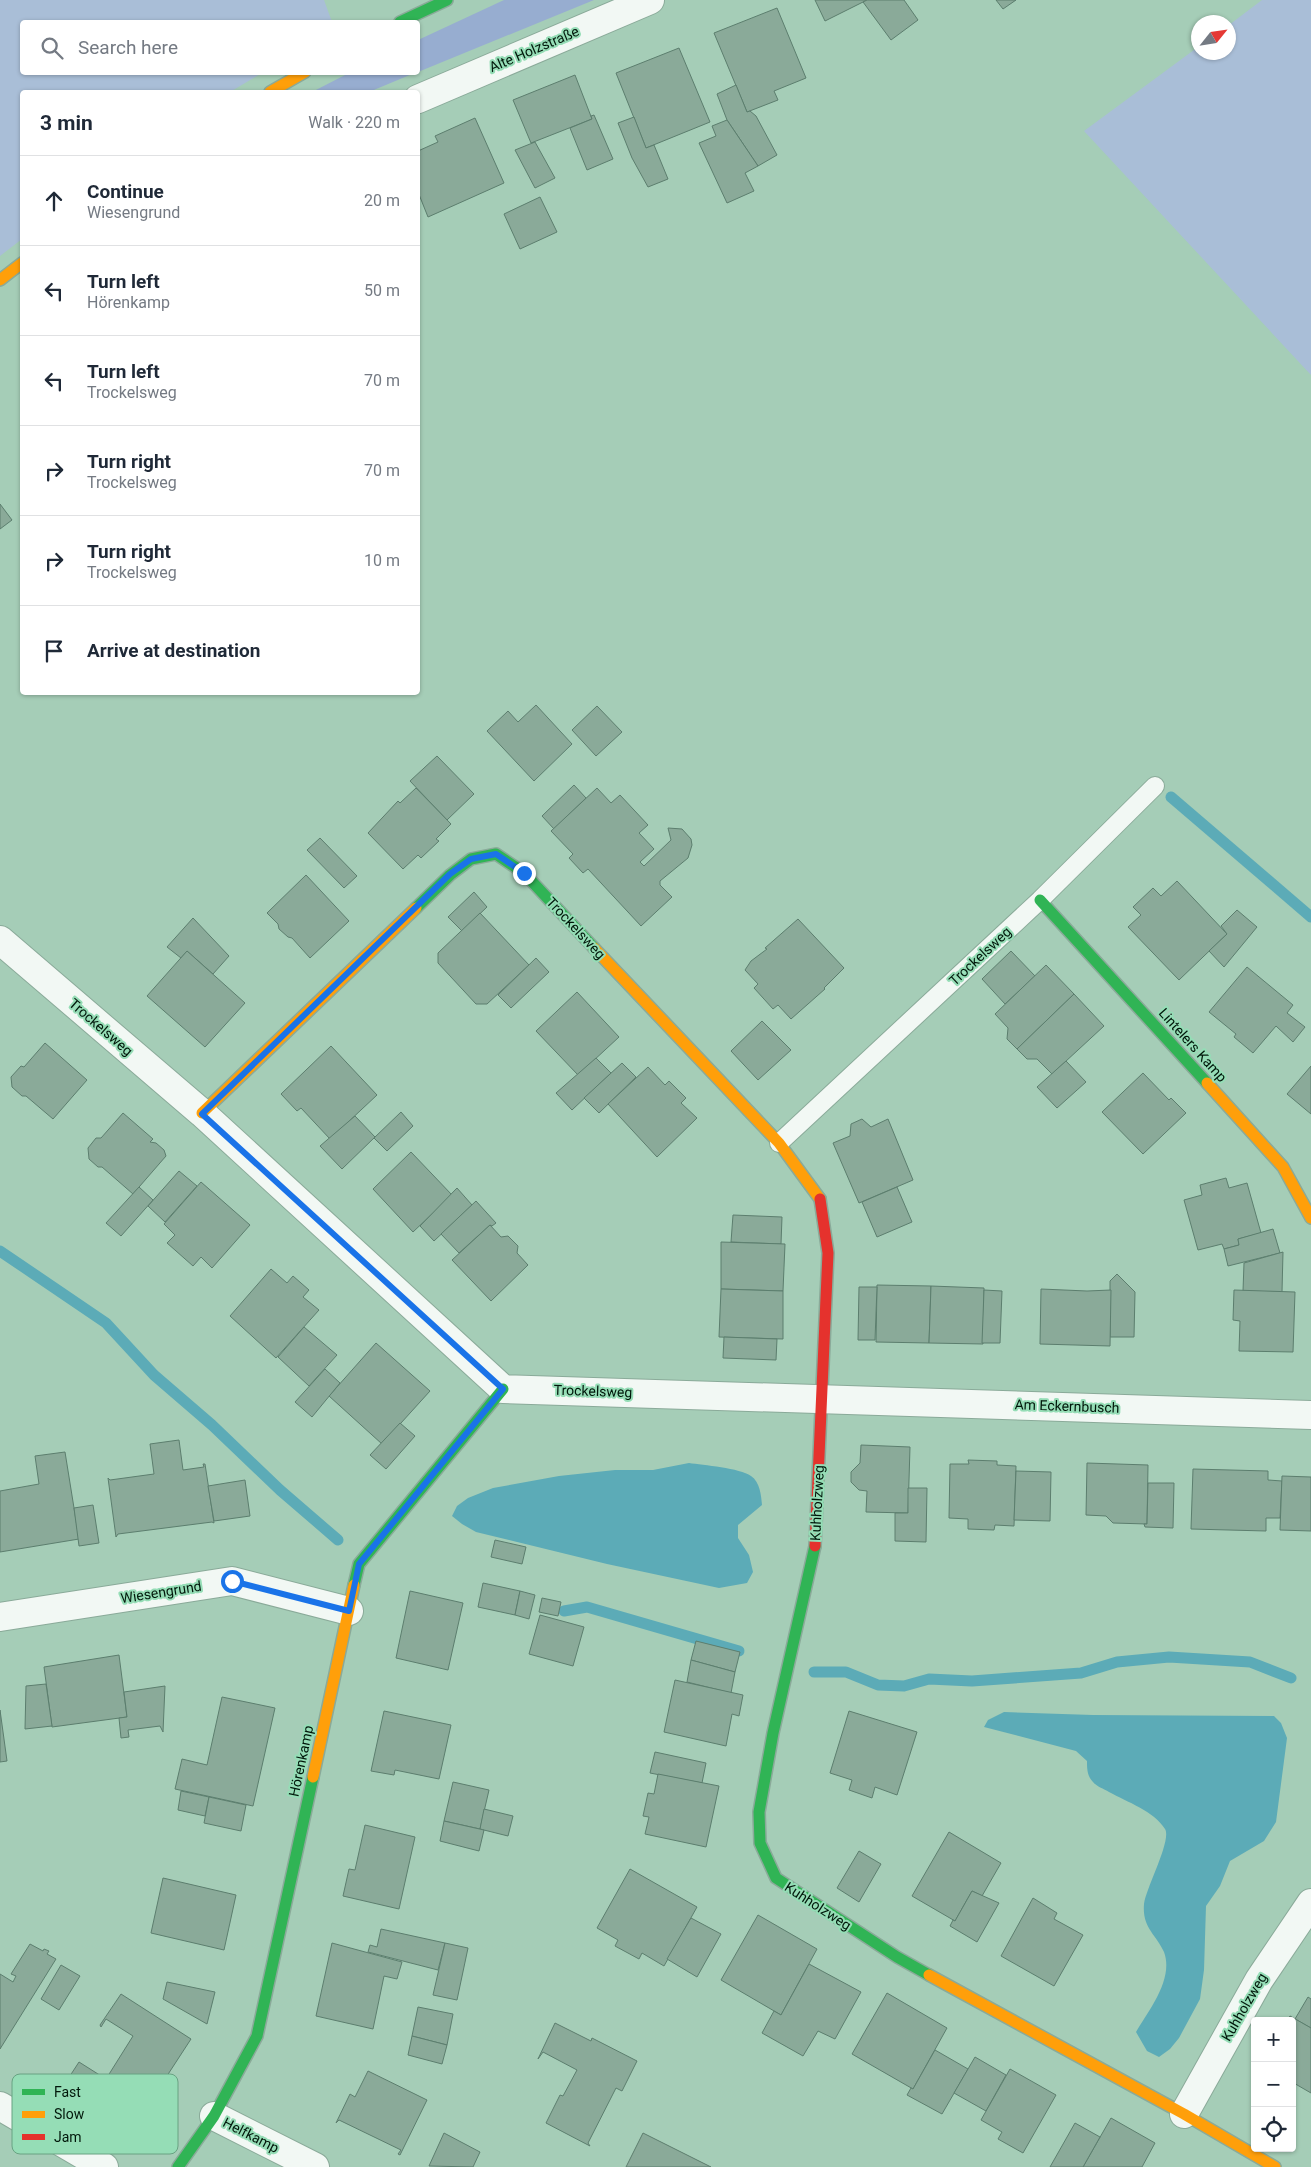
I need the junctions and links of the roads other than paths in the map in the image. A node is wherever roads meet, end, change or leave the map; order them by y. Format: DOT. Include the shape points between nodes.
graph roads {
  1 [pos="447,0"];
  2 [pos="650,0"];
  3 [pos="404,20"];
  4 [pos="299,75"];
  5 [pos="273,90"];
  6 [pos="420,98"];
  7 [pos="20,265"];
  8 [pos="0,280"];
  9 [pos="1155,786"];
  10 [pos="1040,900"];
  11 [pos="0,940"];
  12 [pos="202,1114"];
  13 [pos="779,1143"];
  14 [pos="1311,1218"];
  15 [pos="503,1389"];
  16 [pos="823,1398"];
  17 [pos="1311,1415"];
  18 [pos="349,1611"];
  19 [pos="0,1617"];
  20 [pos="1311,1903"];
  21 [pos="0,2106"];
  22 [pos="12,2113"];
  23 [pos="1184,2114"];
  24 [pos="214,2116"];
  25 [pos="82,2154"];
  26 [pos="104,2167"];
  27 [pos="178,2167"];
  28 [pos="315,2167"];
  29 [pos="1275,2167"];
  1 -- 3 [label="street"];
  2 -- 6 [label="street, Alte Holzstraße"];
  4 -- 5 [label="street"];
  7 -- 8 [label="street"];
  9 -- 10 [label="lane, Trockelsweg"];
  10 -- 13 [label="lane, Trockelsweg"];
  10 -- 14 [label="street, Lintelers Kamp" via="1283,1167"];
  11 -- 12 [label="street, Trockelsweg"];
  12 -- 13 [label="street, Trockelsweg" via="450,874 471,859 496,854 524,873"];
  12 -- 15 [label="street, Trockelsweg"];
  13 -- 16 [label="street, Trockelsweg" via="820,1196 828,1254"];
  15 -- 16 [label="street, Trockelsweg"];
  15 -- 18 [label="street, Hörenkamp" via="359,1564"];
  16 -- 17 [label="street, Am Eckernbusch"];
  16 -- 23 [label="street, Kuhholzweg" via="816,1541 773,1733 759,1812 760,1843 776,1878 897,1957"];
  18 -- 19 [label="street, Wiesengrund" via="232,1581"];
  18 -- 24 [label="street, Hörenkamp" via="257,2036"];
  20 -- 23 [label="street, Kuhholzweg" via="1259,1980"];
  21 -- 22 [label="street"];
  23 -- 29 [label="street, Kuhholzweg"];
  24 -- 27 [label="street, Hörenkamp"];
  24 -- 28 [label="street, Helfkamp"];
  25 -- 26 [label="street"];
}
